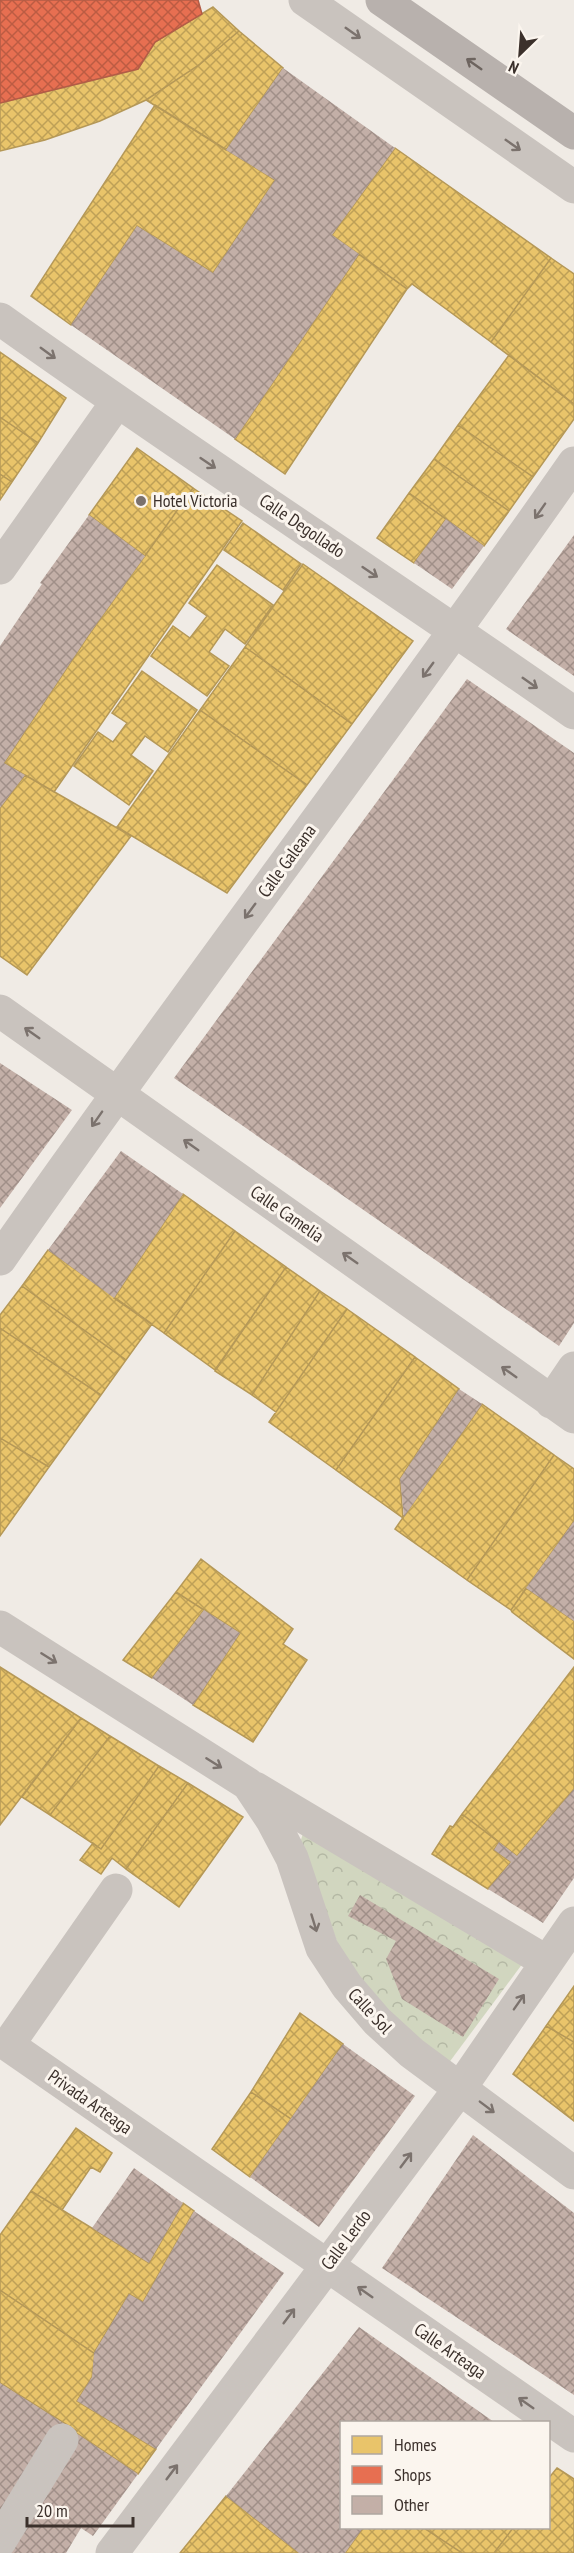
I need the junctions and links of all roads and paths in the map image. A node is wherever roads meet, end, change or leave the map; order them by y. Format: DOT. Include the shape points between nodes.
graph roads {
  1 [pos="305,0"];
  2 [pos="382,0"];
  3 [pos="574,134"];
  4 [pos="574,187"];
  5 [pos="0,318"];
  6 [pos="117,402"];
  7 [pos="574,463"];
  8 [pos="0,568"];
  9 [pos="457,631"];
  10 [pos="574,714"];
  11 [pos="0,1011"];
  12 [pos="117,1092"];
  13 [pos="0,1259"];
  14 [pos="574,1368"];
  15 [pos="563,1410"];
  16 [pos="0,1627"];
  17 [pos="248,1784"];
  18 [pos="116,1890"];
  19 [pos="574,1923"];
  20 [pos="547,1962"];
  21 [pos="460,2087"];
  22 [pos="574,2173"];
  23 [pos="327,2265"];
  24 [pos="574,2436"];
  25 [pos="62,2440"];
  26 [pos="0,2541"];
  27 [pos="112,2553"];
  1 -- 4 [label="street, one-way"];
  3 -- 2 [label="main road, one-way"];
  5 -- 6 [label="street, Calle Degollado, one-way"];
  6 -- 8 [label="street"];
  6 -- 9 [label="street, Calle Degollado, one-way"];
  7 -- 9 [label="street, Calle Galeana, one-way"];
  9 -- 10 [label="street, Calle Degollado, one-way"];
  9 -- 12 [label="street, Calle Galeana, one-way"];
  12 -- 11 [label="street, Calle Camelia, one-way"];
  12 -- 13 [label="street, Calle Galeana, one-way"];
  15 -- 12 [label="street, Calle Camelia, one-way"];
  14 -- 15 [label="street"];
  16 -- 17 [label="street, Calle Sol, one-way"];
  17 -- 20 [label="street, Calle Sol"];
  17 -- 21 [label="street, Calle Sol, one-way" via="292,1858 322,1948 347,1986 412,2053"];
  18 -- 23 [label="street, Privada Arteaga" via="8,2045"];
  19 -- 20 [label="street, Calle Lerdo"];
  21 -- 20 [label="street, Calle Lerdo, one-way"];
  21 -- 22 [label="street, Calle Sol, one-way"];
  23 -- 21 [label="street, Calle Lerdo, one-way"];
  24 -- 23 [label="street, Calle Arteaga, one-way"];
  27 -- 23 [label="street, Calle Lerdo, one-way"];
  25 -- 26 [label="street"];
}
